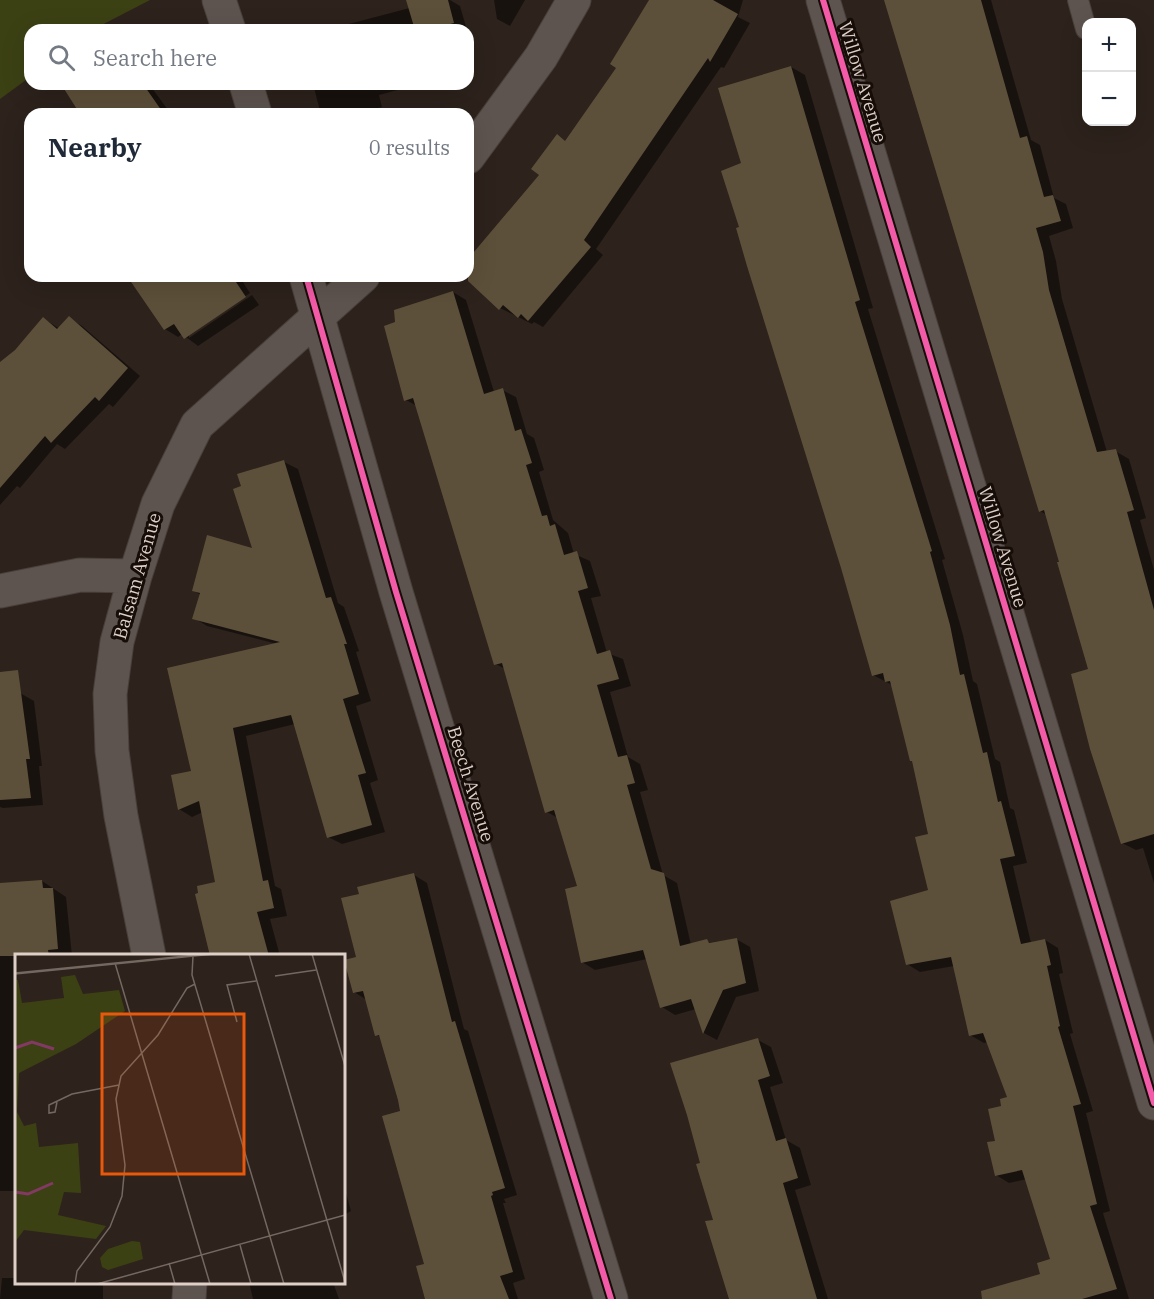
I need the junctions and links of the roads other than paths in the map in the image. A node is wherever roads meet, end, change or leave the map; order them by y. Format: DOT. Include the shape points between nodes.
graph roads {
  1 [pos="219,0"];
  2 [pos="574,0"];
  3 [pos="823,0"];
  4 [pos="1078,0"];
  5 [pos="1083,18"];
  6 [pos="227,24"];
  7 [pos="248,90"];
  8 [pos="253,108"];
  9 [pos="474,149"];
  10 [pos="308,282"];
  11 [pos="357,282"];
  12 [pos="319,317"];
  13 [pos="135,576"];
  14 [pos="0,591"];
  15 [pos="149,954"];
  16 [pos="1154,1103"];
  17 [pos="190,1284"];
  18 [pos="189,1299"];
  19 [pos="611,1299"];
  1 -- 6 [label="street"];
  2 -- 9 [label="street" via="541,57"];
  3 -- 16 [label="street, Willow Avenue"];
  4 -- 5 [label="lane"];
  7 -- 8 [label="street"];
  10 -- 12 [label="street, Beech Avenue"];
  11 -- 12 [label="street, Balsam Avenue"];
  12 -- 13 [label="street, Balsam Avenue" via="197,426 158,504"];
  12 -- 19 [label="street, Beech Avenue" via="396,592"];
  13 -- 14 [label="street" via="80,575"];
  13 -- 15 [label="street, Balsam Avenue" via="117,642 110,694 112,751"];
  17 -- 18 [label="street"];
}
